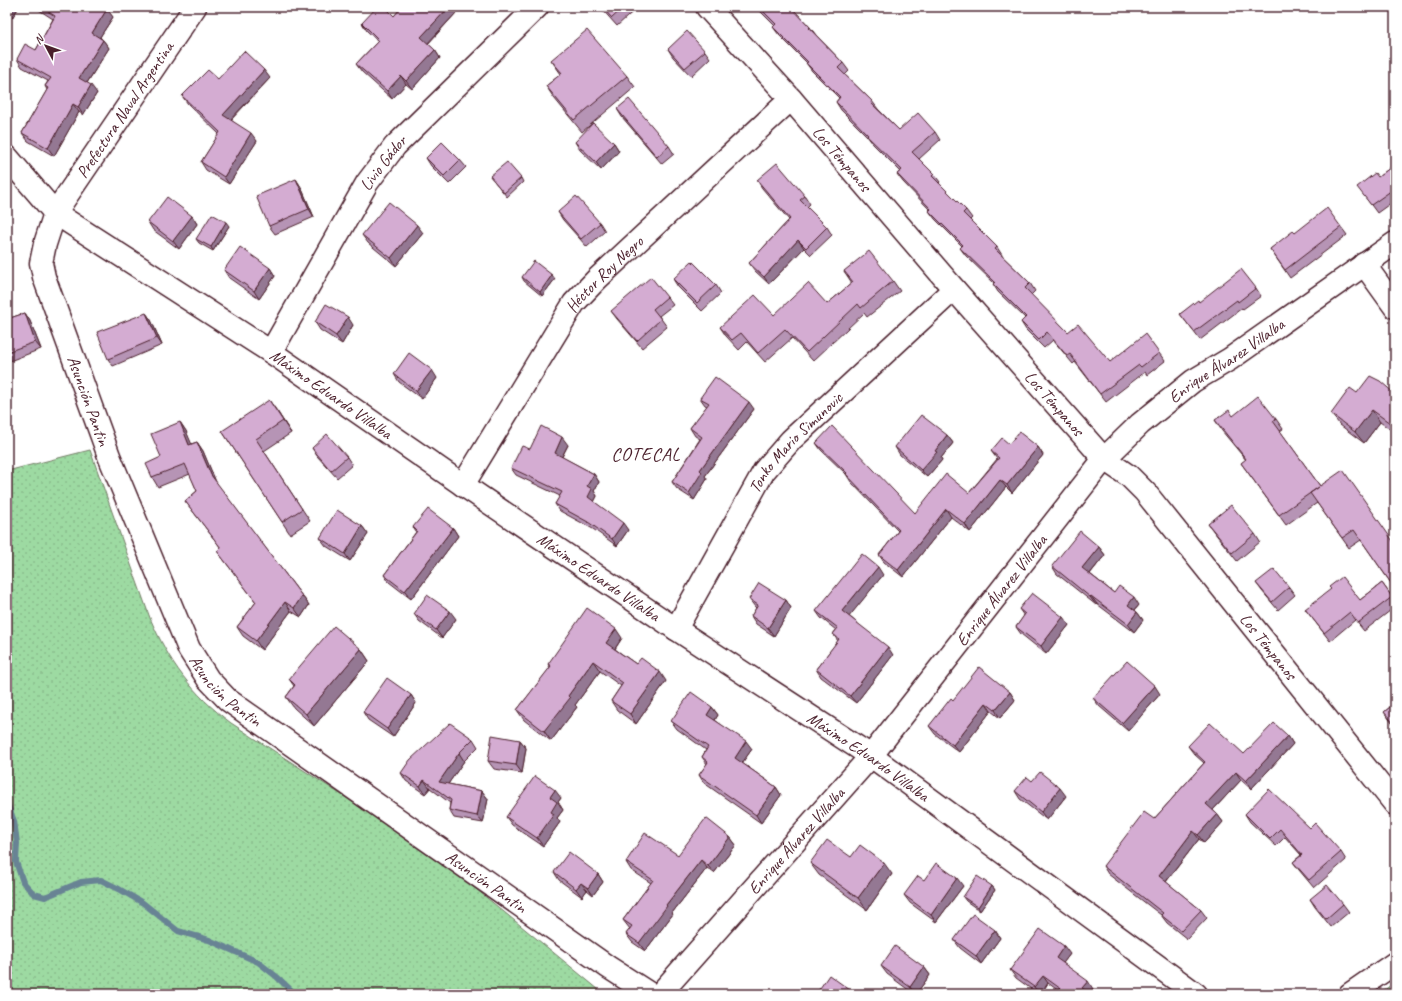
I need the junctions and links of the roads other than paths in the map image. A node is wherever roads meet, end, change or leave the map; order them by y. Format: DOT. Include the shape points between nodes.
graph roads {
  1 [pos="537,7"];
  2 [pos="707,7"];
  3 [pos="192,8"];
  4 [pos="790,99"];
  5 [pos="7,158"];
  6 [pos="55,213"];
  7 [pos="1395,243"];
  8 [pos="1364,264"];
  9 [pos="954,289"];
  10 [pos="1395,307"];
  11 [pos="271,352"];
  12 [pos="1104,459"];
  13 [pos="463,485"];
  14 [pos="676,629"];
  15 [pos="871,756"];
  16 [pos="1395,804"];
  17 [pos="1395,963"];
  18 [pos="650,994"];
  19 [pos="660,994"];
  20 [pos="1196,994"];
  21 [pos="1350,994"];
  1 -- 11 [label="street, Livio Gádor" via="395,146 367,183"];
  2 -- 4 [label="street, Los Témpanos"];
  3 -- 6 [label="street, Prefectura Naval Argentina"];
  4 -- 9 [label="street, Los Témpanos"];
  4 -- 13 [label="street, Héctor Roy Negro" via="574,303"];
  5 -- 6 [label="street, Máximo Eduardo Villalba"];
  6 -- 11 [label="street, Máximo Eduardo Villalba"];
  6 -- 18 [label="street, Asunción Pantin" via="41,264 44,277 112,464 188,649 208,679 228,700"];
  7 -- 8 [label="street, Enrique Álvarez Villalba"];
  8 -- 10 [label="street"];
  8 -- 12 [label="street, Enrique Álvarez Villalba" via="1230,359 1193,381 1140,424"];
  9 -- 12 [label="street, Los Témpanos"];
  9 -- 14 [label="street, Tonko Mario Simunovic" via="791,440 764,471"];
  11 -- 13 [label="street, Máximo Eduardo Villalba"];
  12 -- 15 [label="street, Enrique Álvarez Villalba"];
  12 -- 16 [label="street, Los Témpanos" via="1129,476 1145,492"];
  13 -- 14 [label="street, Máximo Eduardo Villalba"];
  14 -- 15 [label="street, Máximo Eduardo Villalba"];
  15 -- 19 [label="street, Enrique Álvarez Villalba"];
  15 -- 20 [label="street, Máximo Eduardo Villalba"];
  17 -- 21 [label="street"];
}
